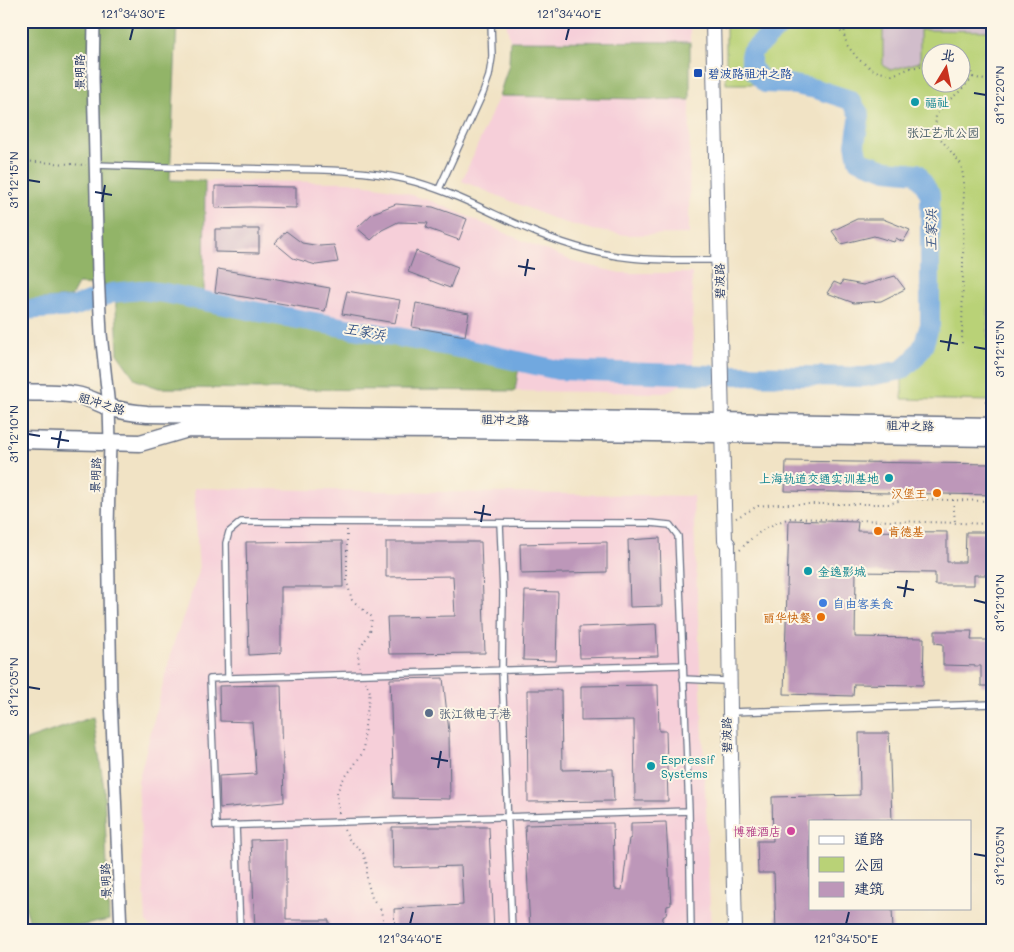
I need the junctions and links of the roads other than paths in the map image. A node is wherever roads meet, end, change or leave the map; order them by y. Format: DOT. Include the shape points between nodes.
graph roads {
  1 [pos="94,21"];
  2 [pos="491,21"];
  3 [pos="713,25"];
  4 [pos="95,165"];
  5 [pos="439,189"];
  6 [pos="719,260"];
  7 [pos="21,392"];
  8 [pos="109,407"];
  9 [pos="993,426"];
  10 [pos="722,428"];
  11 [pos="993,438"];
  12 [pos="21,440"];
  13 [pos="110,442"];
  14 [pos="500,523"];
  15 [pos="726,541"];
  16 [pos="683,665"];
  17 [pos="502,670"];
  18 [pos="228,678"];
  19 [pos="684,679"];
  20 [pos="724,681"];
  21 [pos="993,704"];
  22 [pos="728,712"];
  23 [pos="689,811"];
  24 [pos="508,817"];
  25 [pos="236,825"];
  26 [pos="121,931"];
  27 [pos="240,931"];
  28 [pos="512,931"];
  29 [pos="691,931"];
  30 [pos="730,931"];
  31 [pos="735,931"];
  1 -- 4 [label="street, 景明路"];
  2 -- 5 [label="lane" via="492,57 484,94"];
  3 -- 6 [label="street, 碧波路"];
  4 -- 5 [label="lane" via="370,173"];
  4 -- 8 [label="street, 景明路" via="100,316"];
  5 -- 6 [label="lane" via="537,233 602,253 641,259"];
  6 -- 10 [label="street, 碧波路"];
  7 -- 8 [label="main road, 祖冲之路" via="77,395"];
  8 -- 10 [label="main road, 祖冲之路" via="147,414"];
  8 -- 13 [label="street, 景明路"];
  9 -- 10 [label="main road, 祖冲之路"];
  10 -- 11 [label="main road, 祖冲之路"];
  10 -- 13 [label="main road, 祖冲之路" via="188,429 140,443"];
  10 -- 15 [label="street, 碧波路"];
  12 -- 13 [label="main road, 祖冲之路"];
  13 -- 26 [label="street, 景明路" via="111,698"];
  14 -- 16 [label="lane" via="670,525 678,536"];
  14 -- 17 [label="lane"];
  14 -- 18 [label="lane" via="241,522 229,532 226,543"];
  15 -- 20 [label="street, 碧波路" via="723,544"];
  15 -- 22 [label="street, 碧波路"];
  16 -- 17 [label="lane"];
  16 -- 19 [label="lane"];
  17 -- 18 [label="lane"];
  17 -- 24 [label="lane"];
  18 -- 25 [label="lane" via="210,679 216,826"];
  19 -- 20 [label="lane"];
  19 -- 23 [label="lane"];
  20 -- 22 [label="street, 碧波路"];
  21 -- 22 [label="lane"];
  22 -- 30 [label="street, 碧波路" via="726,803"];
  22 -- 31 [label="street, 碧波路"];
  23 -- 24 [label="lane"];
  23 -- 29 [label="lane"];
  24 -- 25 [label="lane"];
  24 -- 28 [label="lane"];
  25 -- 27 [label="lane"];
}
